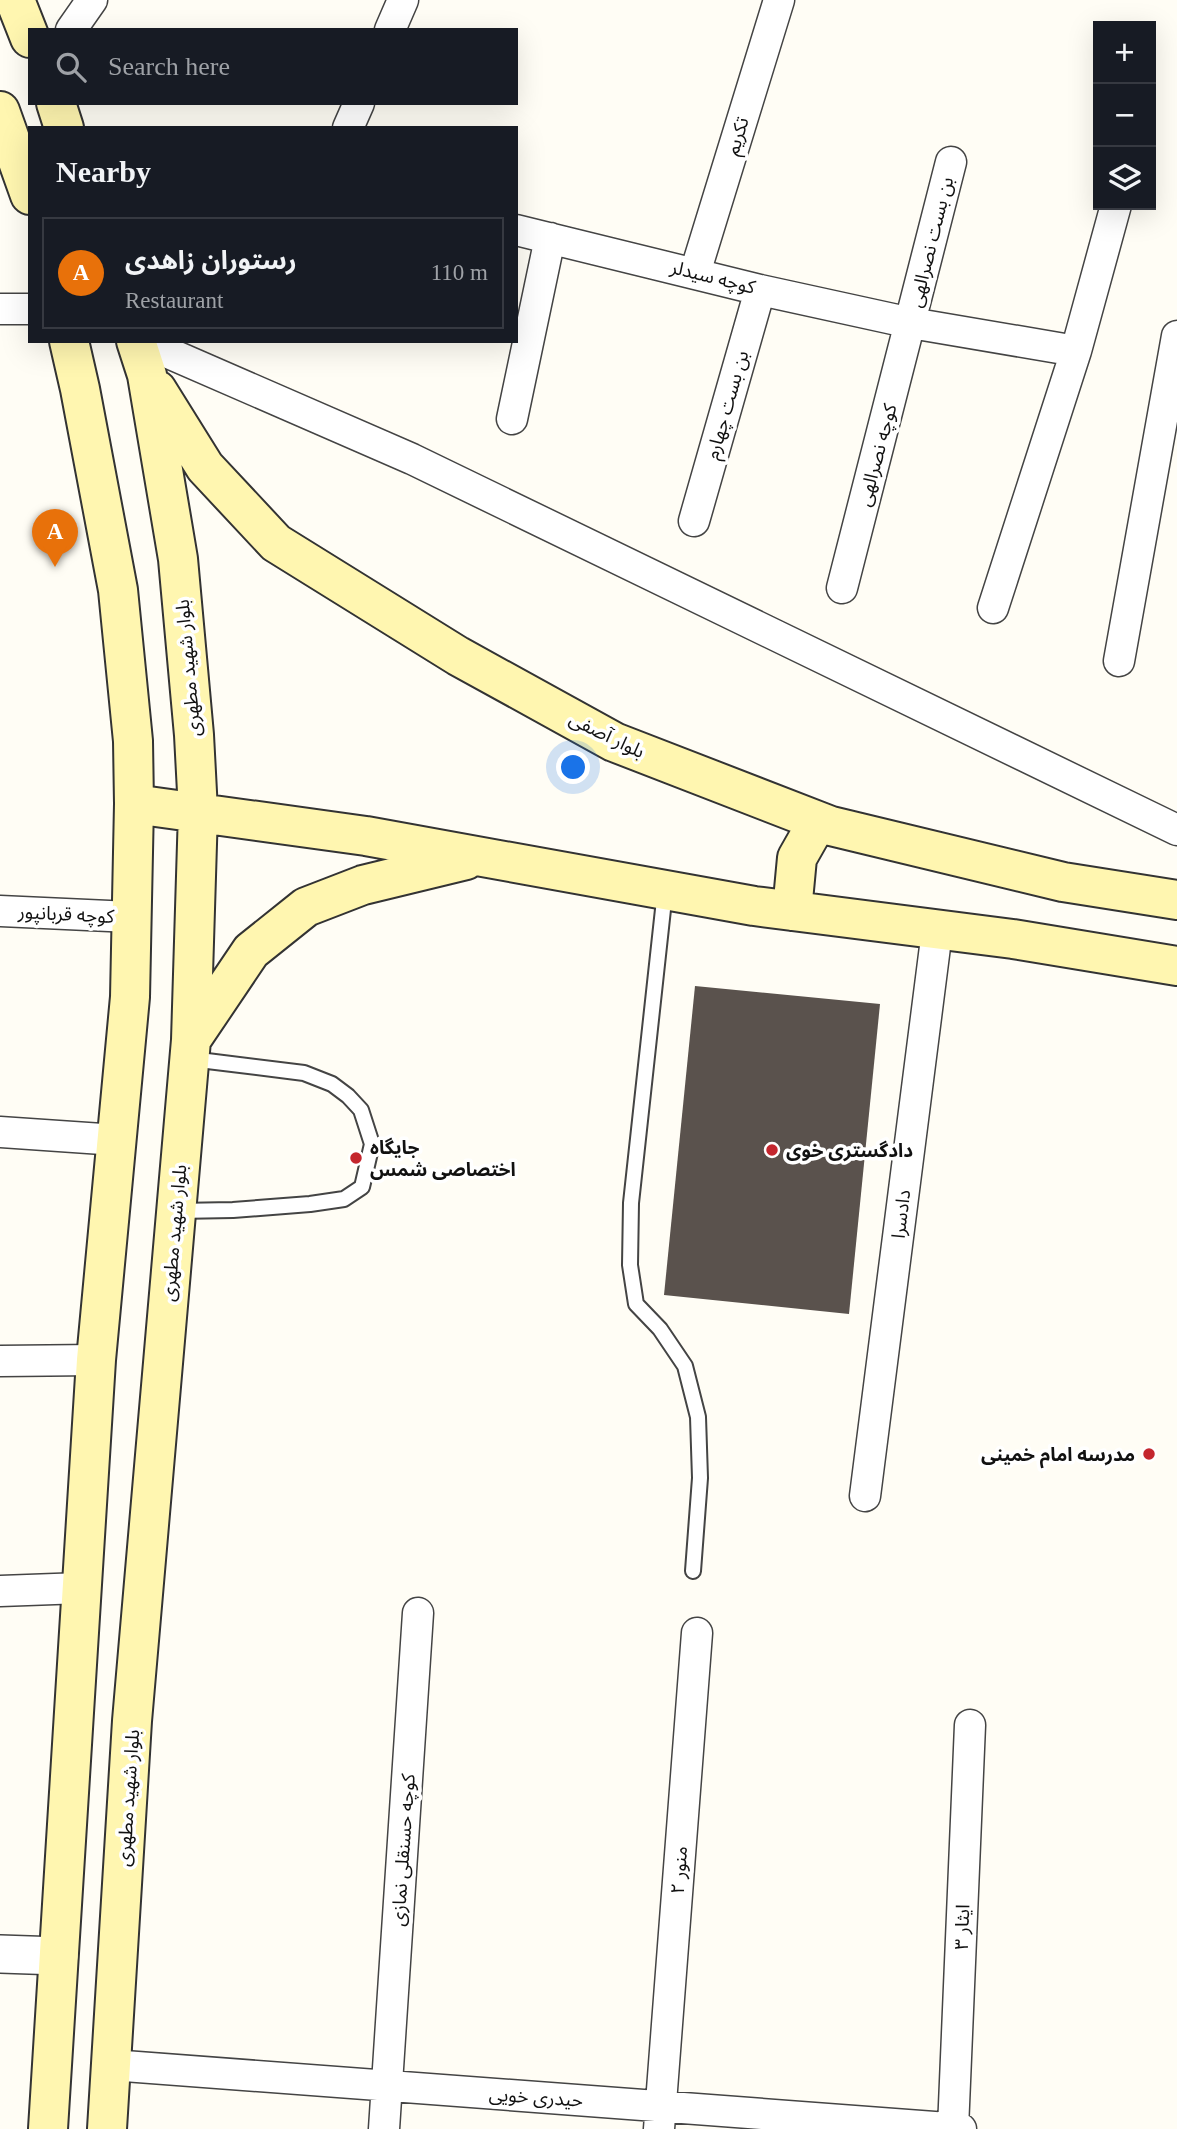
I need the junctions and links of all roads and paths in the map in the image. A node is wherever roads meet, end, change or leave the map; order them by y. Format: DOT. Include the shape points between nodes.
graph roads {
  1 [pos="15,0"];
  2 [pos="92,0"];
  3 [pos="403,0"];
  4 [pos="779,0"];
  5 [pos="72,28"];
  6 [pos="391,28"];
  7 [pos="28,33"];
  8 [pos="358,105"];
  9 [pos="0,111"];
  10 [pos="349,126"];
  11 [pos="951,162"];
  12 [pos="28,189"];
  13 [pos="1115,210"];
  14 [pos="518,230"];
  15 [pos="550,237"];
  16 [pos="695,273"];
  17 [pos="760,290"];
  18 [pos="0,309"];
  19 [pos="28,309"];
  20 [pos="911,323"];
  21 [pos="1177,335"];
  22 [pos="69,343"];
  23 [pos="1076,351"];
  24 [pos="141,352"];
  25 [pos="1172,389"];
  26 [pos="512,419"];
  27 [pos="694,521"];
  28 [pos="842,588"];
  29 [pos="993,608"];
  30 [pos="1119,661"];
  31 [pos="134,804"];
  32 [pos="198,811"];
  33 [pos="818,821"];
  34 [pos="1177,830"];
  35 [pos="481,856"];
  36 [pos="665,890"];
  37 [pos="1177,899"];
  38 [pos="0,911"];
  39 [pos="792,911"];
  40 [pos="131,917"];
  41 [pos="937,931"];
  42 [pos="1177,966"];
  43 [pos="190,1049"];
  44 [pos="0,1132"];
  45 [pos="117,1140"];
  46 [pos="176,1211"];
  47 [pos="96,1360"];
  48 [pos="0,1362"];
  49 [pos="865,1496"];
  50 [pos="693,1570"];
  51 [pos="82,1588"];
  52 [pos="0,1591"];
  53 [pos="418,1613"];
  54 [pos="697,1633"];
  55 [pos="970,1725"];
  56 [pos="0,1954"];
  57 [pos="59,1956"];
  58 [pos="111,2065"];
  59 [pos="387,2086"];
  60 [pos="660,2118"];
  61 [pos="48,2129"];
  62 [pos="107,2129"];
  63 [pos="384,2129"];
  64 [pos="953,2129"];
  65 [pos="961,2129"];
  1 -- 7 [label="main road"];
  2 -- 5 [label="street"];
  3 -- 6 [label="street"];
  4 -- 16 [label="street, تکریم"];
  8 -- 10 [label="street"];
  9 -- 12 [label="main road"];
  11 -- 20 [label="street, بن بست نصرالهی"];
  13 -- 23 [label="street"];
  14 -- 15 [label="street, کوچه سیدلر"];
  15 -- 16 [label="street, کوچه سیدلر"];
  15 -- 26 [label="street"];
  16 -- 17 [label="street, کوچه سیدلر"];
  17 -- 20 [label="street, کوچه سیدلر"];
  17 -- 27 [label="street, بن بست چهارم"];
  18 -- 19 [label="street"];
  20 -- 23 [label="street, کوچه سیدلر"];
  20 -- 28 [label="street, کوچه نصرالهی"];
  21 -- 25 [label="street"];
  22 -- 31 [label="main road" via="118,590"];
  23 -- 29 [label="street"];
  24 -- 32 [label="main road, بلوار شهید مطهری" via="178,559"];
  24 -- 33 [label="main road, بلوار آصفی" via="205,467 276,543 458,656 614,742"];
  24 -- 34 [label="street" via="412,459"];
  25 -- 30 [label="street"];
  31 -- 32 [label="main road"];
  31 -- 40 [label="main road"];
  32 -- 35 [label="main road"];
  32 -- 43 [label="main road, بلوار شهید مطهری"];
  33 -- 37 [label="main road, بلوار آصفی" via="1063,882"];
  33 -- 39 [label="main road" via="797,858"];
  35 -- 36 [label="main road"];
  35 -- 43 [label="main road" via="363,886 306,907 251,951"];
  36 -- 39 [label="main road"];
  36 -- 50 [label="lane" via="631,1203 630,1265 636,1304 685,1366 698,1418 700,1478"];
  38 -- 40 [label="street, کوچه قربانپور"];
  39 -- 41 [label="main road"];
  40 -- 45 [label="main road" via="130,996"];
  41 -- 42 [label="main road"];
  41 -- 49 [label="street, دادسرا"];
  43 -- 46 [label="main road, بلوار شهید مطهری"];
  43 -- 46 [label="lane" via="304,1073 332,1084 361,1110 372,1144 362,1187 344,1199"];
  44 -- 45 [label="street"];
  45 -- 47 [label="main road"];
  46 -- 58 [label="main road, بلوار شهید مطهری" via="132,1721"];
  47 -- 48 [label="street"];
  47 -- 51 [label="main road"];
  51 -- 52 [label="street"];
  51 -- 57 [label="main road"];
  53 -- 59 [label="street, کوچه حسنقلی نمازی"];
  54 -- 60 [label="street, منور ۲"];
  55 -- 64 [label="street, ایثار ۳"];
  56 -- 57 [label="street"];
  57 -- 61 [label="main road"];
  58 -- 59 [label="street, حیدری خویی"];
  58 -- 62 [label="main road, بلوار شهید مطهری"];
  59 -- 60 [label="street, حیدری خویی"];
  59 -- 63 [label="street, کوچه حسنقلی نمازی"];
  60 -- 64 [label="street, حیدری خویی"];
  64 -- 65 [label="street, حیدری خویی"];
}
